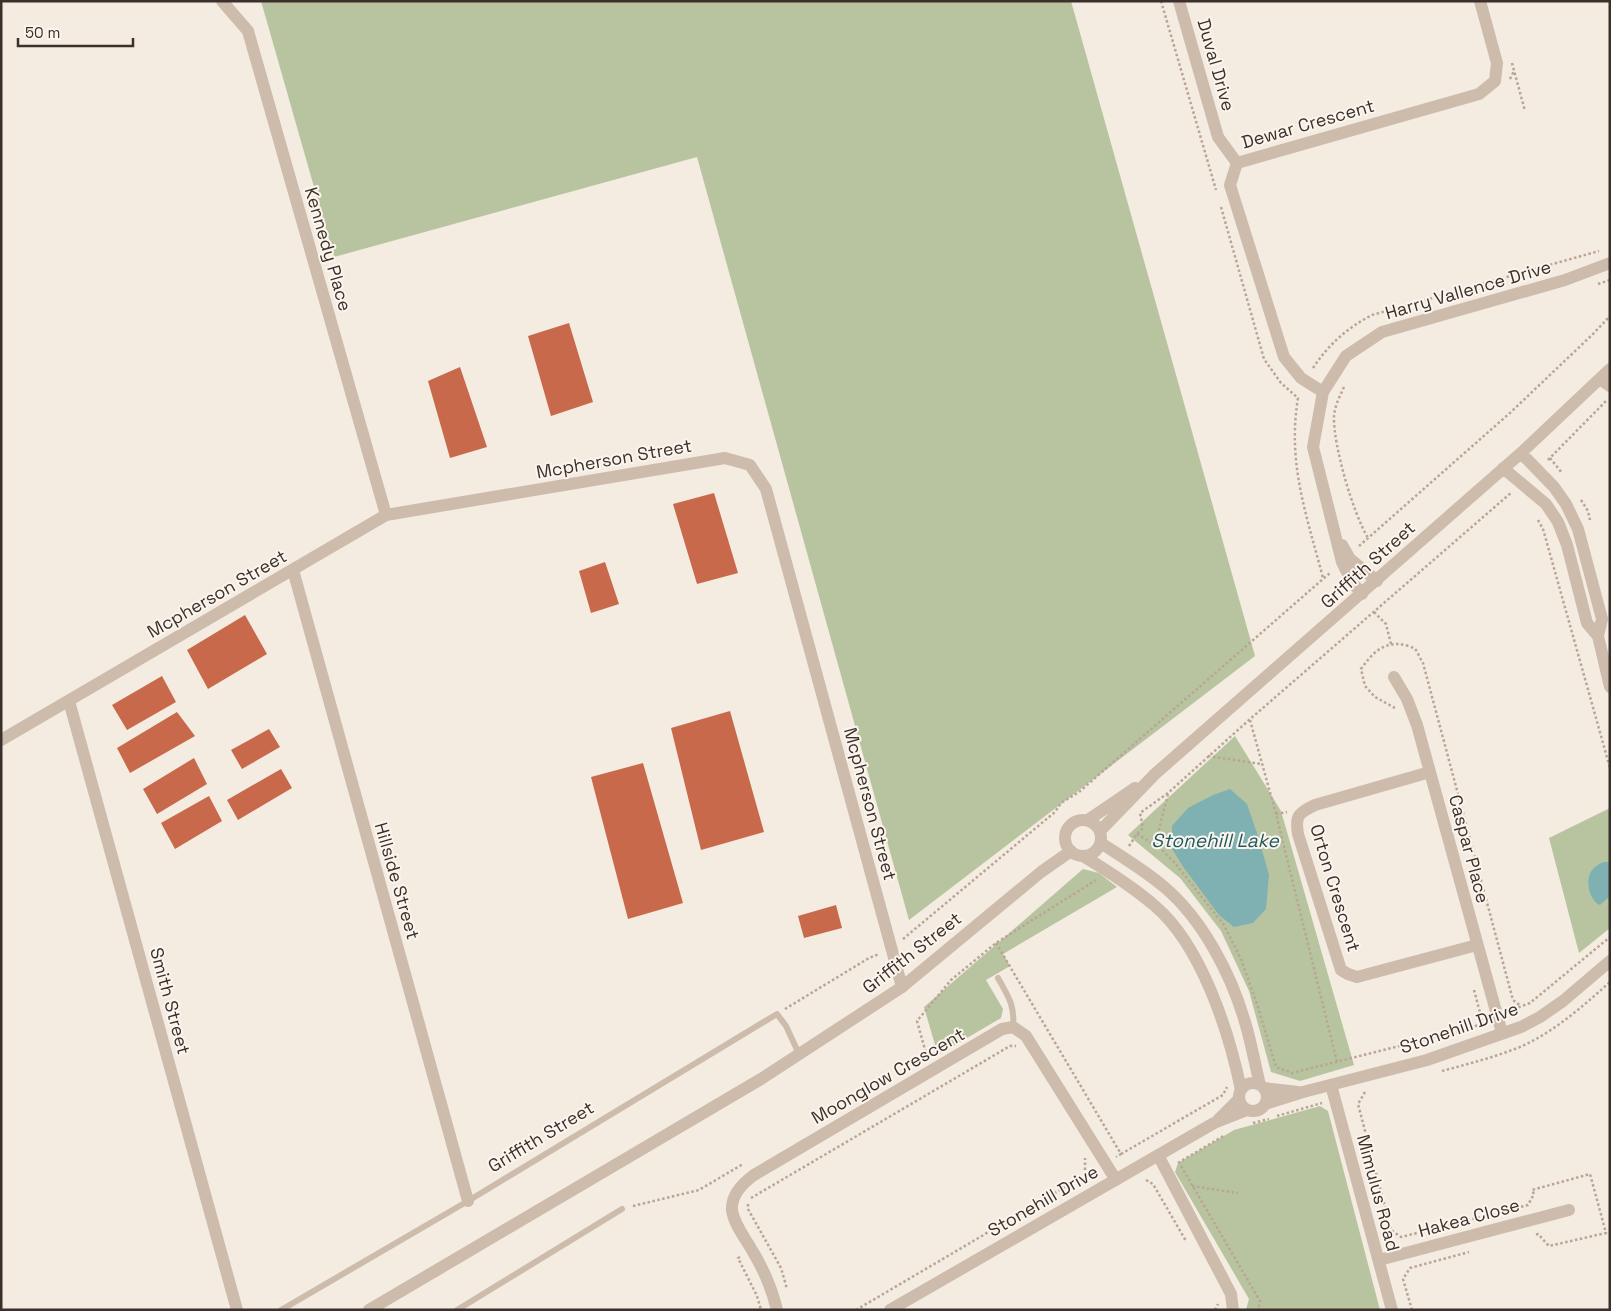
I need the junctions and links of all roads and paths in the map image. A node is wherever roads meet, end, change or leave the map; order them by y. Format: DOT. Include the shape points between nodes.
graph roads {
  1 [pos="222,1"];
  2 [pos="1161,1"];
  3 [pos="1179,1"];
  4 [pos="1480,1"];
  5 [pos="1237,163"];
  6 [pos="1216,190"];
  7 [pos="1218,199"];
  8 [pos="1610,263"];
  9 [pos="1610,280"];
  10 [pos="1593,285"];
  11 [pos="1610,316"];
  12 [pos="1610,369"];
  13 [pos="1605,382"];
  14 [pos="1345,385"];
  15 [pos="1322,392"];
  16 [pos="1610,404"];
  17 [pos="1521,453"];
  18 [pos="1550,458"];
  19 [pos="1503,468"];
  20 [pos="1515,489"];
  21 [pos="386,515"];
  22 [pos="1536,516"];
  23 [pos="1368,538"];
  24 [pos="1345,559"];
  25 [pos="293,570"];
  26 [pos="1323,578"];
  27 [pos="1377,580"];
  28 [pos="1362,594"];
  29 [pos="1374,612"];
  30 [pos="1603,643"];
  31 [pos="1392,644"];
  32 [pos="1394,677"];
  33 [pos="1610,687"];
  34 [pos="69,700"];
  35 [pos="1249,720"];
  36 [pos="1,740"];
  37 [pos="1208,756"];
  38 [pos="1260,764"];
  39 [pos="1610,768"];
  40 [pos="1430,772"];
  41 [pos="1155,774"];
  42 [pos="1168,793"];
  43 [pos="1088,820"];
  44 [pos="1100,837"];
  45 [pos="1155,845"];
  46 [pos="1073,850"];
  47 [pos="1122,858"];
  48 [pos="1109,871"];
  49 [pos="1610,937"];
  50 [pos="996,943"];
  51 [pos="1477,945"];
  52 [pos="891,948"];
  53 [pos="1610,961"];
  54 [pos="998,978"];
  55 [pos="1610,982"];
  56 [pos="902,987"];
  57 [pos="777,1014"];
  58 [pos="1497,1015"];
  59 [pos="1014,1027"];
  60 [pos="1502,1033"];
  61 [pos="1021,1047"];
  62 [pos="799,1054"];
  63 [pos="927,1058"];
  64 [pos="1440,1071"];
  65 [pos="1229,1082"];
  66 [pos="1331,1085"];
  67 [pos="1262,1086"];
  68 [pos="1373,1090"];
  69 [pos="1303,1092"];
  70 [pos="1240,1094"];
  71 [pos="1325,1103"];
  72 [pos="1265,1104"];
  73 [pos="1247,1110"];
  74 [pos="1214,1123"];
  75 [pos="1245,1125"];
  76 [pos="1226,1134"];
  77 [pos="1081,1152"];
  78 [pos="1121,1154"];
  79 [pos="1158,1155"];
  80 [pos="750,1160"];
  81 [pos="1105,1163"];
  82 [pos="1085,1175"];
  83 [pos="1116,1180"];
  84 [pos="1146,1180"];
  85 [pos="1192,1186"];
  86 [pos="1238,1193"];
  87 [pos="468,1202"];
  88 [pos="622,1208"];
  89 [pos="748,1209"];
  90 [pos="1569,1210"];
  91 [pos="1529,1236"];
  92 [pos="1187,1242"];
  93 [pos="1474,1251"];
  94 [pos="1379,1260"];
  95 [pos="1220,1300"];
  96 [pos="372,1309"];
  97 [pos="237,1310"];
  98 [pos="281,1310"];
  99 [pos="456,1310"];
  100 [pos="777,1310"];
  101 [pos="856,1310"];
  102 [pos="890,1310"];
  103 [pos="1215,1310"];
  104 [pos="1233,1310"];
  105 [pos="1258,1310"];
  106 [pos="1392,1310"];
  107 [pos="1412,1310"];
  1 -- 21 [label="street, Kennedy Place" via="248,31"];
  2 -- 6 [label="path"];
  3 -- 5 [label="street, Duval Drive" via="1218,137"];
  4 -- 5 [label="street, Dewar Crescent" via="1497,63 1495,81 1479,94"];
  5 -- 15 [label="street, Dewar Crescent" via="1230,185 1284,357 1301,378"];
  7 -- 26 [label="path" via="1264,359 1281,383 1298,398 1294,422 1296,467"];
  8 -- 15 [label="street, Harry Vallence Drive" via="1565,280 1382,332 1346,356"];
  9 -- 10 [label="path"];
  11 -- 23 [label="path" via="1510,412"];
  12 -- 13 [label="street, Griffith Street"];
  13 -- 17 [label="street, Griffith Street"];
  14 -- 23 [label="path" via="1334,415 1336,434 1356,515"];
  15 -- 24 [label="street, Harry Vallence Drive" via="1313,447"];
  16 -- 18 [label="path" via="1606,401"];
  17 -- 19 [label="street, Griffith Street"];
  17 -- 30 [label="street" via="1554,487 1578,529 1602,619"];
  19 -- 27 [label="street, Griffith Street"];
  19 -- 30 [label="street" via="1546,504 1558,522 1586,623"];
  20 -- 29 [label="path"];
  21 -- 25 [label="street, Mcpherson Street"];
  21 -- 52 [label="street, Mcpherson Street" via="725,458 750,465 766,489"];
  22 -- 39 [label="path" via="1543,529"];
  23 -- 24 [label="path"];
  24 -- 26 [label="path"];
  24 -- 27 [label="street, Harry Vallence Drive" via="1350,559"];
  24 -- 28 [label="street, Harry Vallence Drive" via="1352,582"];
  25 -- 34 [label="street, Mcpherson Street"];
  25 -- 87 [label="street, Hillside Street"];
  26 -- 52 [label="path" via="1079,792"];
  27 -- 28 [label="street, Griffith Street"];
  28 -- 41 [label="street, Griffith Street"];
  29 -- 31 [label="path" via="1386,624"];
  29 -- 35 [label="path"];
  30 -- 33 [label="street"];
  32 -- 40 [label="street, Caspar Place" via="1417,725"];
  34 -- 36 [label="street, Mcpherson Street"];
  34 -- 97 [label="street, Smith Street"];
  35 -- 37 [label="path"];
  35 -- 38 [label="path"];
  37 -- 38 [label="path"];
  37 -- 42 [label="path"];
  38 -- 58 [label="path" via="1276,814 1337,1062 1475,1027 1482,1020"];
  40 -- 51 [label="street, Caspar Place"];
  40 -- 51 [label="street, Orton Crescent" via="1315,805 1300,813 1296,822 1298,834 1341,970 1357,977"];
  41 -- 43 [label="street, Griffith Street"];
  41 -- 44 [label="street, Griffith Street"];
  42 -- 45 [label="path"];
  42 -- 47 [label="path" via="1140,814 1143,828"];
  43 -- 44 [label="street" via="1095,824"];
  43 -- 46 [label="street" via="1077,820 1066,832"];
  44 -- 46 [label="street" via="1094,852"];
  44 -- 47 [label="street"];
  46 -- 48 [label="street"];
  46 -- 56 [label="street, Griffith Street" via="1041,872"];
  47 -- 67 [label="street" via="1164,887 1194,919 1211,946 1230,979"];
  48 -- 50 [label="path"];
  48 -- 70 [label="street" via="1156,907 1184,939 1202,970 1219,1012 1236,1067"];
  49 -- 58 [label="path" via="1530,1003"];
  50 -- 63 [label="path" via="951,980 917,1021"];
  50 -- 78 [label="path"];
  51 -- 58 [label="street, Caspar Place"];
  52 -- 56 [label="street, Mcpherson Street"];
  52 -- 57 [label="path"];
  53 -- 60 [label="street, Stonehill Drive" via="1540,1017"];
  54 -- 59 [label="lane" via="1012,1004"];
  55 -- 64 [label="path" via="1569,1017 1522,1046"];
  56 -- 62 [label="street, Griffith Street"];
  57 -- 62 [label="lane"];
  57 -- 87 [label="lane, Griffith Street"];
  58 -- 60 [label="street, Caspar Place"];
  59 -- 81 [label="street" via="1026,1036"];
  59 -- 100 [label="street, Moonglow Crescent" via="1002,1029 754,1175 739,1188 732,1209 736,1224 763,1270"];
  60 -- 66 [label="street, Stonehill Drive" via="1427,1060"];
  61 -- 89 [label="path" via="1010,1046 766,1189 748,1200"];
  62 -- 96 [label="street, Griffith Street"];
  65 -- 78 [label="path" via="1223,1095"];
  66 -- 69 [label="street, Stonehill Drive"];
  66 -- 94 [label="street, Mimulus Road"];
  67 -- 69 [label="street, Stonehill Drive"];
  67 -- 70 [label="street" via="1250,1083"];
  67 -- 72 [label="street" via="1267,1095"];
  68 -- 91 [label="path" via="1363,1092 1358,1104 1391,1230 1401,1237 1528,1205 1534,1194 1532,1190 1590,1174 1606,1233 1550,1246 1538,1234"];
  69 -- 72 [label="street, Stonehill Drive"];
  70 -- 73 [label="street" via="1243,1108"];
  70 -- 74 [label="street, Stonehill Drive"];
  71 -- 75 [label="path"];
  72 -- 73 [label="street" via="1257,1111"];
  73 -- 74 [label="street, Stonehill Drive"];
  74 -- 79 [label="street, Stonehill Drive"];
  76 -- 85 [label="path" via="1179,1163"];
  77 -- 82 [label="path" via="1086,1160"];
  78 -- 81 [label="path"];
  79 -- 83 [label="street, Stonehill Drive"];
  79 -- 104 [label="street" via="1232,1294"];
  80 -- 88 [label="path" via="699,1190"];
  81 -- 82 [label="path"];
  81 -- 83 [label="street"];
  82 -- 101 [label="path"];
  83 -- 102 [label="street, Stonehill Drive"];
  84 -- 92 [label="path" via="1153,1184"];
  85 -- 86 [label="path"];
  85 -- 105 [label="path" via="1260,1302"];
  87 -- 98 [label="lane, Griffith Street"];
  88 -- 99 [label="lane"];
  90 -- 94 [label="street, Hakea Close"];
  93 -- 107 [label="path" via="1410,1268 1403,1279"];
  94 -- 106 [label="street, Mimulus Road"];
  95 -- 103 [label="path"];
}
